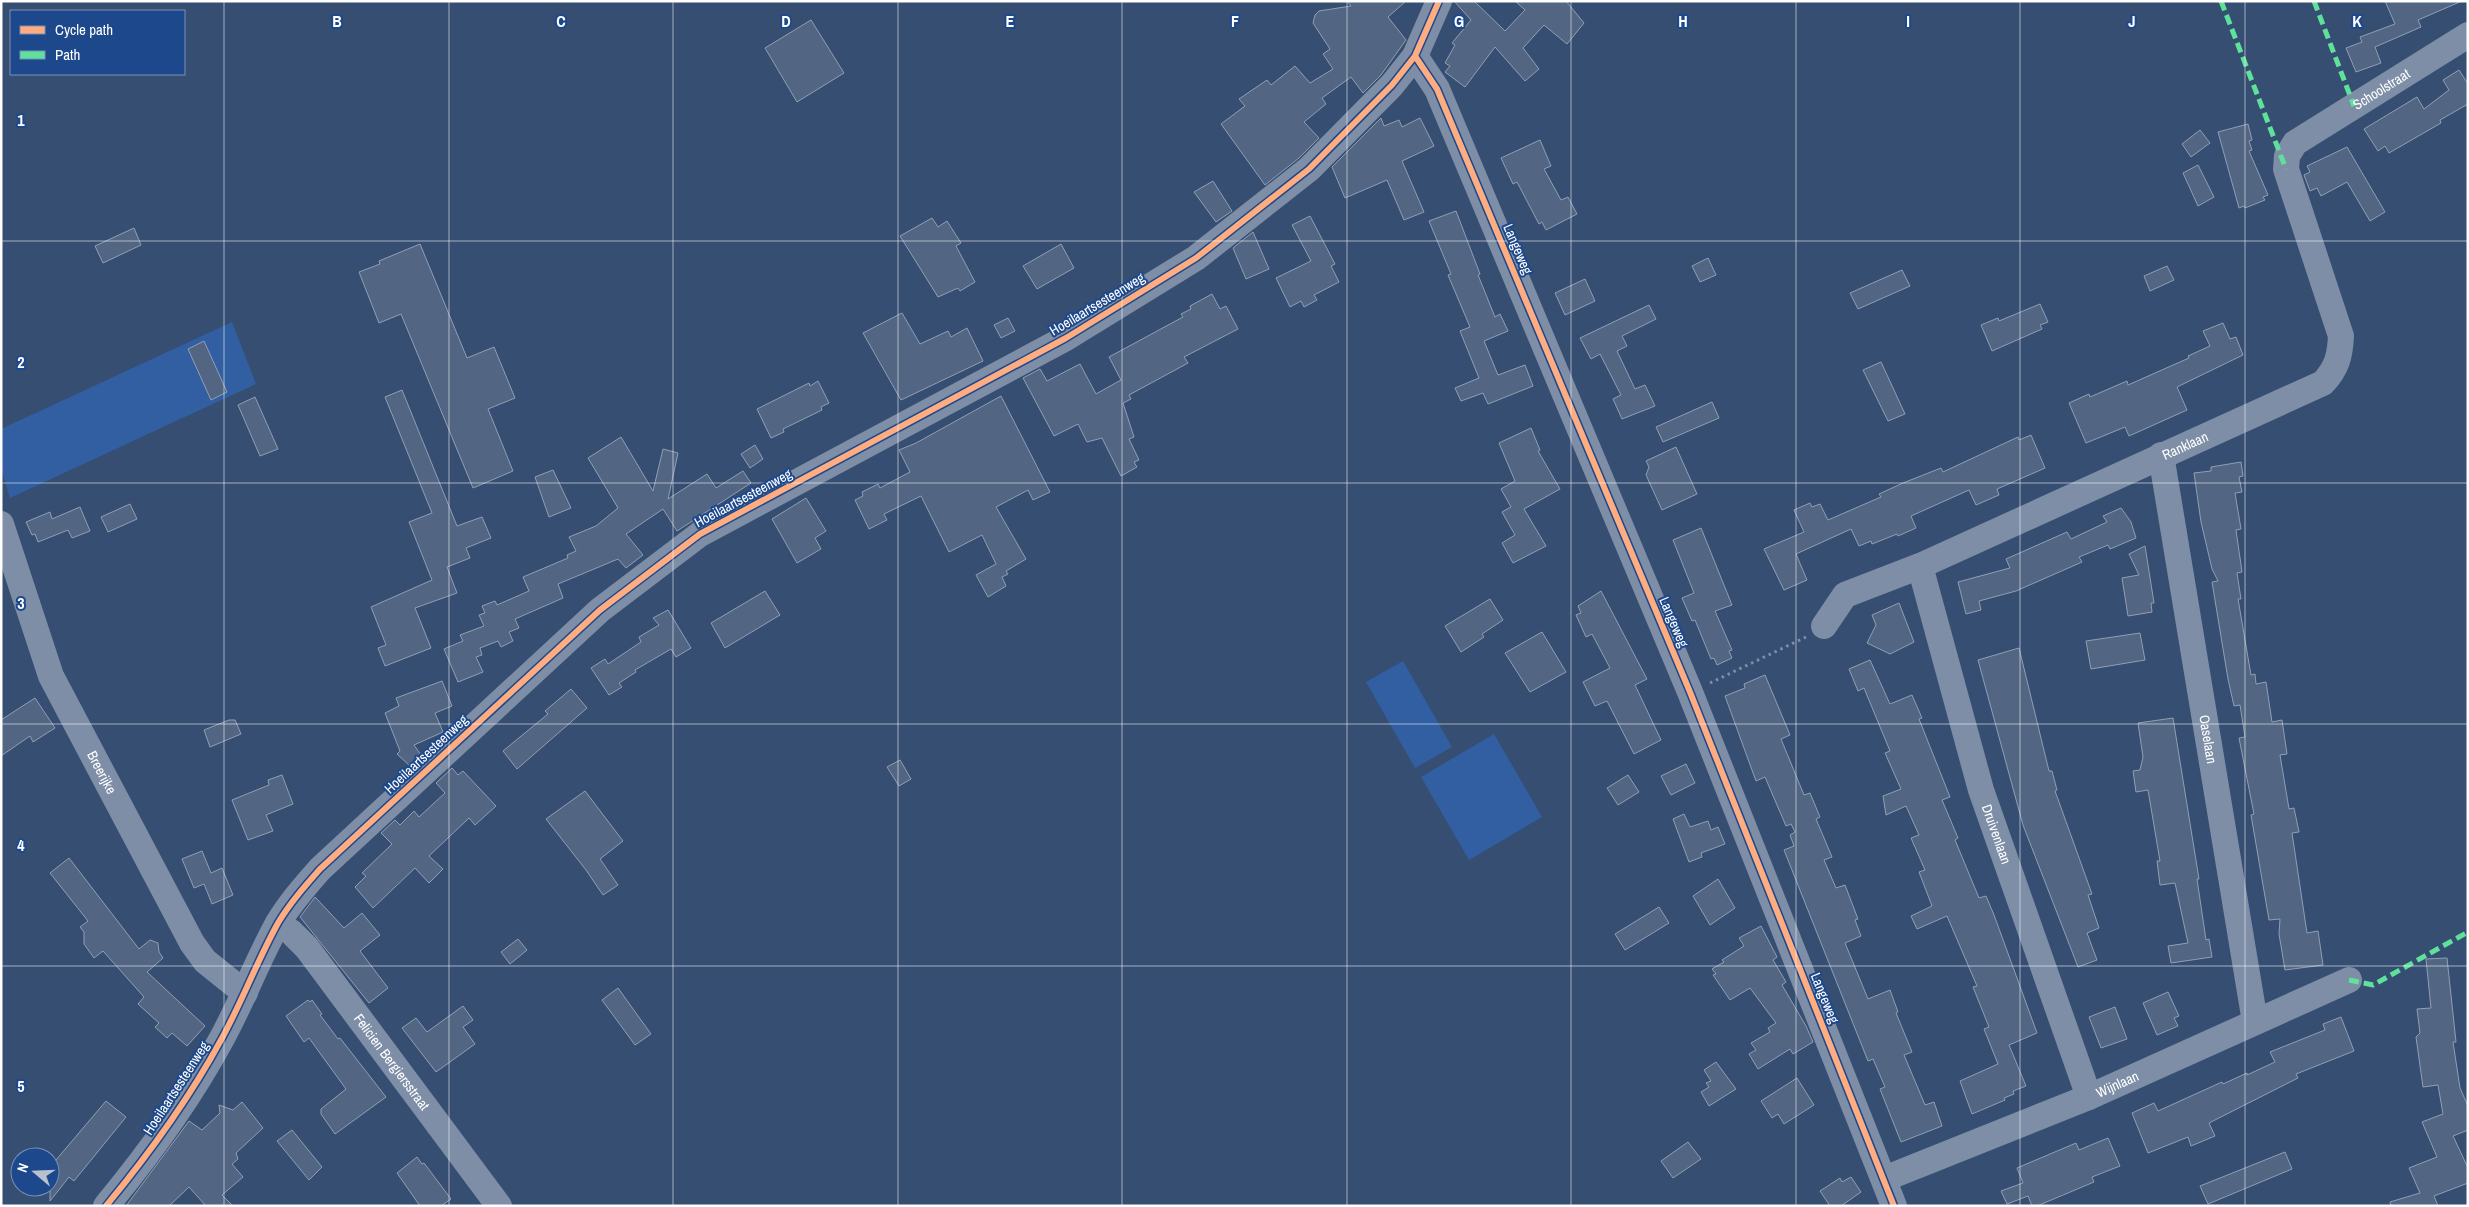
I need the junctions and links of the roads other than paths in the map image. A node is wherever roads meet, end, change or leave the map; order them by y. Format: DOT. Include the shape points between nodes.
graph roads {
  1 [pos="1439,1"];
  2 [pos="2468,35"];
  3 [pos="1415,56"];
  4 [pos="2295,143"];
  5 [pos="2161,455"];
  6 [pos="1,524"];
  7 [pos="1920,566"];
  8 [pos="1824,626"];
  9 [pos="278,924"];
  10 [pos="2349,980"];
  11 [pos="245,994"];
  12 [pos="2255,1022"];
  13 [pos="2089,1097"];
  14 [pos="1884,1179"];
  15 [pos="106,1206"];
  16 [pos="499,1206"];
  17 [pos="1894,1206"];
  1 -- 3 [label="street, Hoeilaartsesteenweg"];
  2 -- 4 [label="street, Schoolstraat"];
  3 -- 9 [label="street, Hoeilaartsesteenweg" via="1392,85 1309,169 1196,258 1066,338 700,534 600,610 320,869 299,892"];
  3 -- 14 [label="street, Langeweg" via="1437,89 1690,692"];
  4 -- 5 [label="street, Ranklaan" via="2287,156 2286,169 2341,336 2340,354 2334,371 2323,383"];
  5 -- 7 [label="street, Ranklaan"];
  5 -- 12 [label="street, Oaselaan"];
  6 -- 11 [label="street, Breerijke" via="56,685 195,948 205,961"];
  7 -- 8 [label="street, Ranklaan" via="1846,595"];
  7 -- 13 [label="street, Druivenlaan" via="1981,790"];
  9 -- 11 [label="street, Hoeilaartsesteenweg"];
  9 -- 16 [label="street, Felicien Bergiersstraat" via="307,948"];
  10 -- 12 [label="street, Wijnlaan"];
  11 -- 15 [label="street, Hoeilaartsesteenweg" via="188,1096"];
  12 -- 13 [label="street, Wijnlaan"];
  13 -- 14 [label="street, Wijnlaan"];
  14 -- 17 [label="street, Langeweg"];
}
